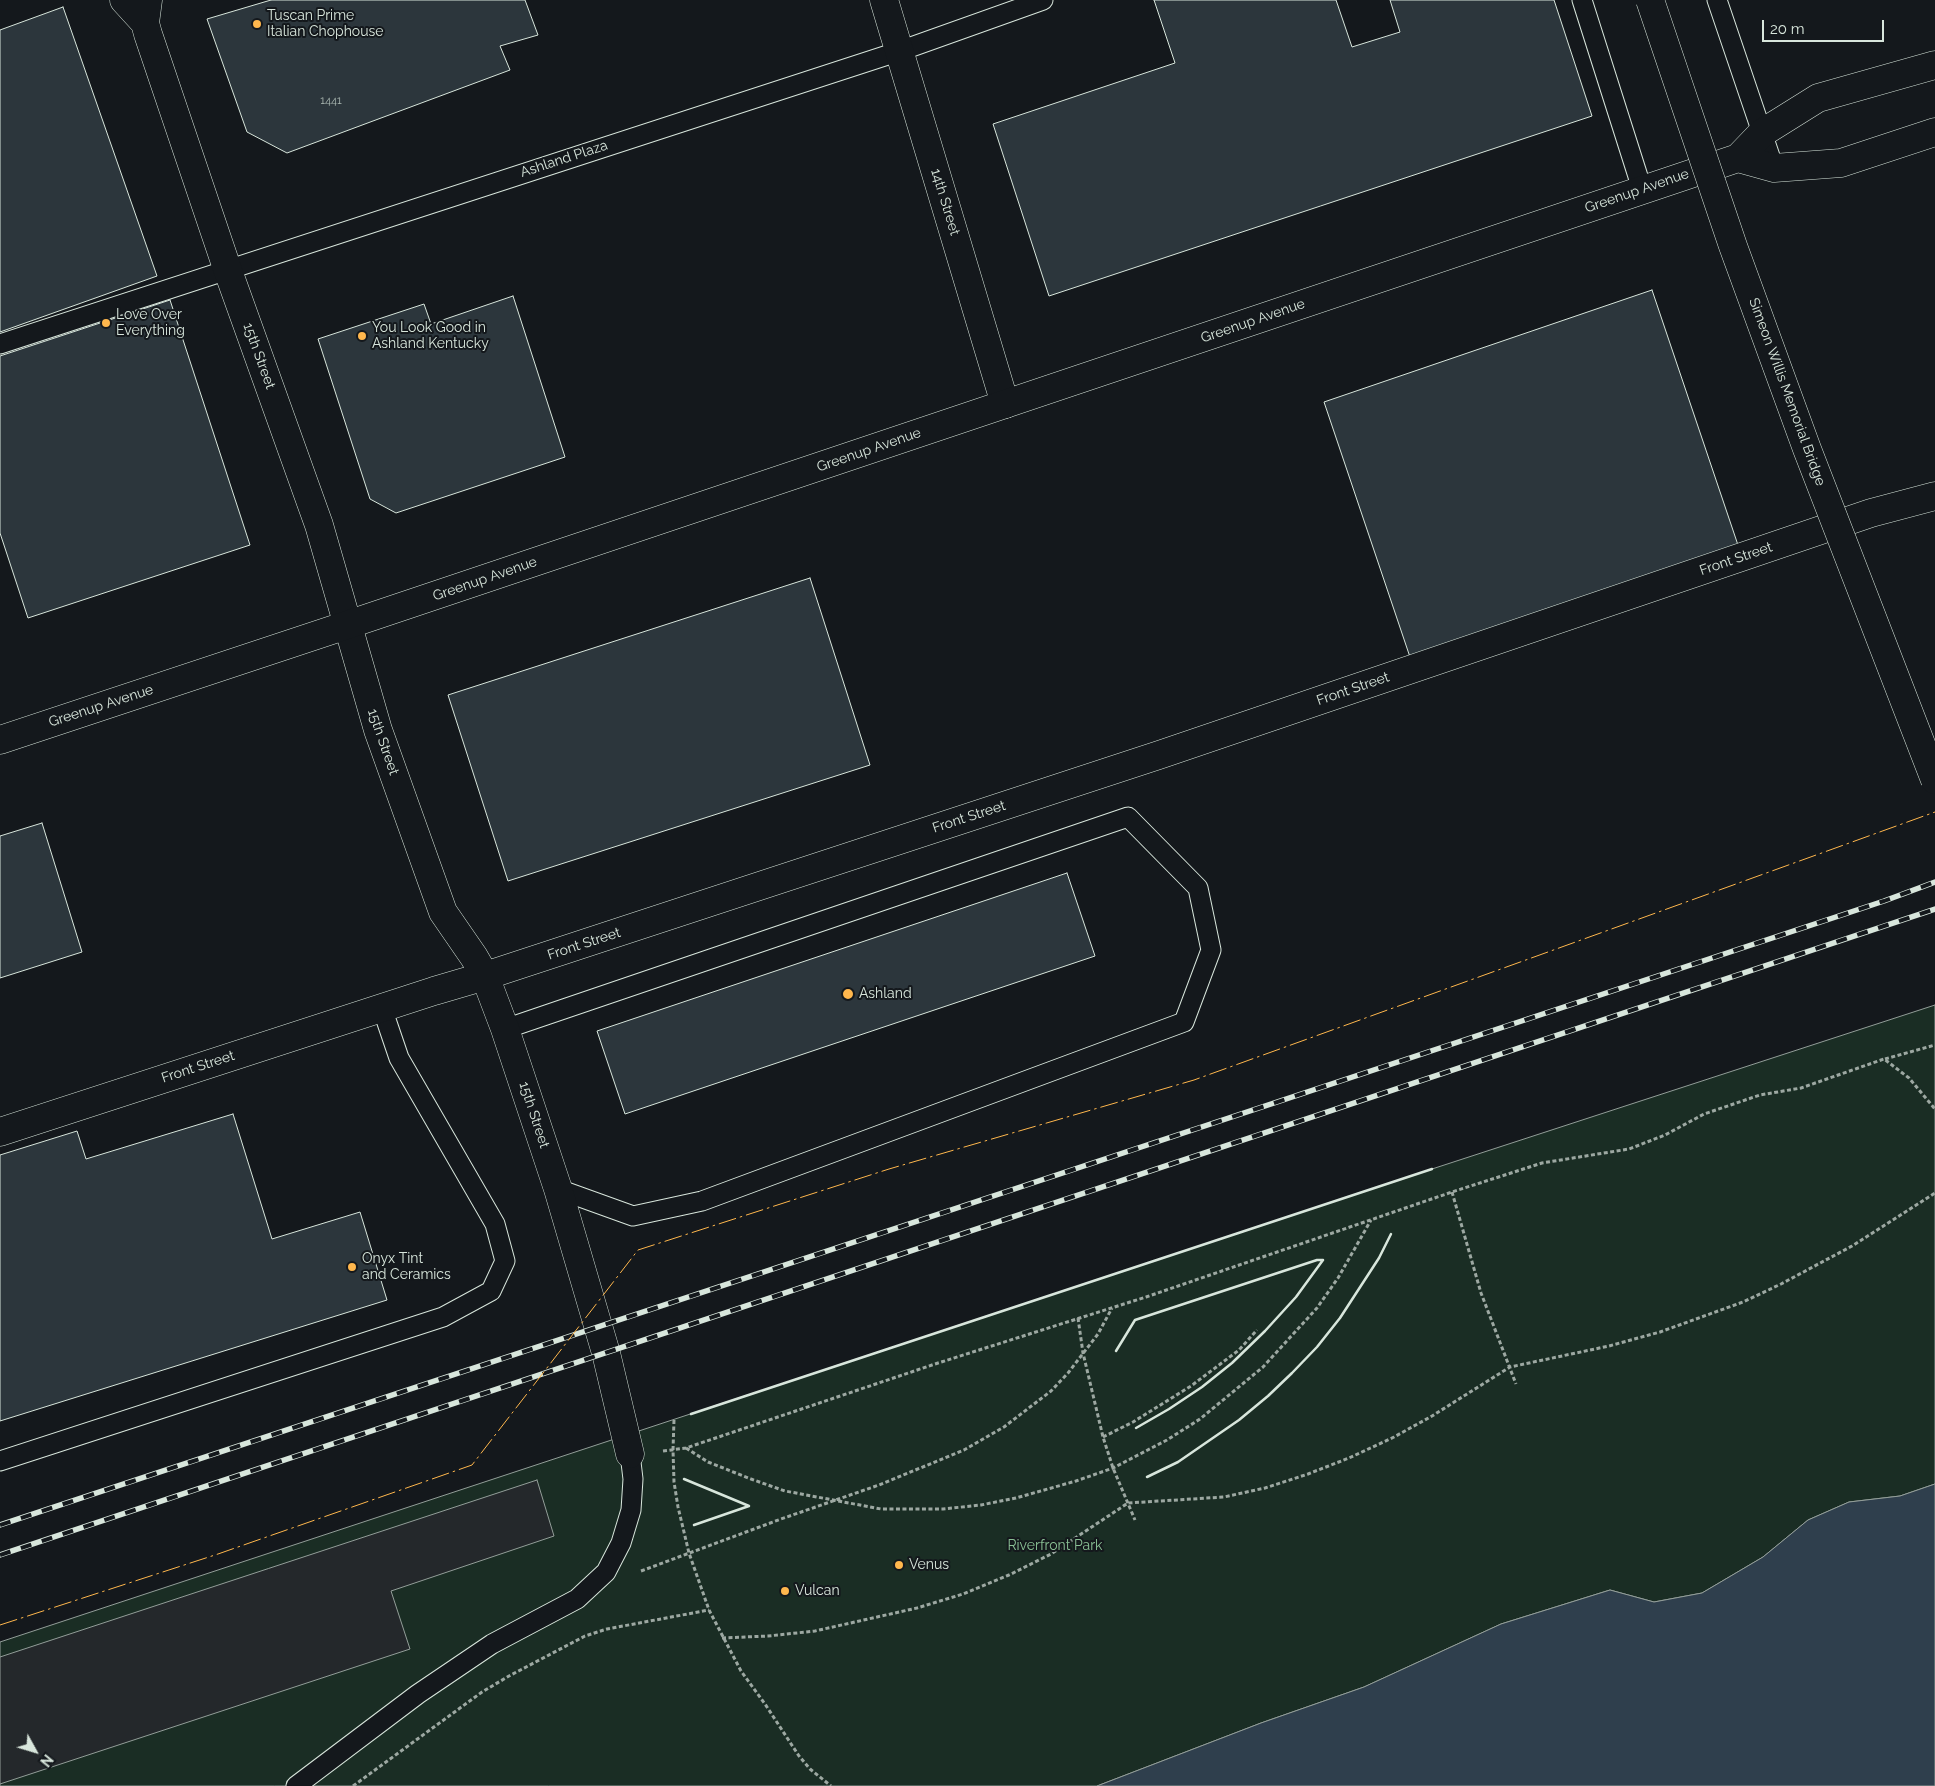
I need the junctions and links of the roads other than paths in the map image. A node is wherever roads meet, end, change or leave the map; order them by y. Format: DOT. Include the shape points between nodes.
graph roads {
  1 [pos="124,0"];
  2 [pos="884,0"];
  3 [pos="1043,0"];
  4 [pos="1582,0"];
  5 [pos="1650,0"];
  6 [pos="1717,0"];
  7 [pos="146,11"];
  8 [pos="900,50"];
  9 [pos="1935,65"];
  10 [pos="1935,132"];
  11 [pos="1762,133"];
  12 [pos="1738,158"];
  13 [pos="1774,168"];
  14 [pos="1642,189"];
  15 [pos="227,268"];
  16 [pos="0,344"];
  17 [pos="1005,404"];
  18 [pos="1935,496"];
  19 [pos="347,625"];
  20 [pos="0,740"];
  21 [pos="1935,780"];
  22 [pos="485,976"];
  23 [pos="382,1008"];
  24 [pos="505,1029"];
  25 [pos="0,1132"];
  26 [pos="558,1189"];
  27 [pos="630,1454"];
  28 [pos="0,1461"];
  29 [pos="296,1786"];
  1 -- 7 [label="main road, 15th Street"];
  2 -- 8 [label="main road, 14th Street"];
  3 -- 8 [label="lane, Ashland Plaza"];
  4 -- 14 [label="lane"];
  5 -- 21 [label="main road, Simeon Willis Memorial Bridge, bridge" via="1733,246 1807,449"];
  6 -- 11 [label="lane"];
  7 -- 15 [label="main road, 15th Street"];
  8 -- 15 [label="lane, Ashland Plaza"];
  8 -- 17 [label="main road, 14th Street"];
  9 -- 11 [label="main road, Greenup Avenue" via="1818,98"];
  10 -- 13 [label="main road" via="1841,163"];
  11 -- 12 [label="main road, Greenup Avenue"];
  11 -- 13 [label="lane"];
  12 -- 13 [label="main road"];
  12 -- 14 [label="main road, Greenup Avenue"];
  14 -- 17 [label="main road, Greenup Avenue"];
  15 -- 16 [label="lane, Ashland Plaza"];
  15 -- 19 [label="main road, 15th Street" via="318,525"];
  17 -- 19 [label="main road, Greenup Avenue"];
  18 -- 22 [label="main road, Front Street" via="1871,513 1159,755"];
  19 -- 20 [label="main road, Greenup Avenue"];
  19 -- 22 [label="main road, 15th Street" via="378,730 443,912"];
  22 -- 23 [label="main road, Front Street"];
  22 -- 24 [label="main road, 15th Street"];
  23 -- 25 [label="main road, Front Street"];
  23 -- 28 [label="lane" via="399,1058 494,1224 505,1261 491,1291 443,1317"];
  24 -- 26 [label="main road, 15th Street"];
  24 -- 26 [label="lane" via="1128,817 1198,888 1211,950 1184,1022 702,1201 633,1216"];
  26 -- 27 [label="main road, 15th Street" via="606,1352"];
  27 -- 29 [label="lane" via="633,1479 631,1510 622,1543 606,1572 578,1599 492,1644 418,1694"];
}
